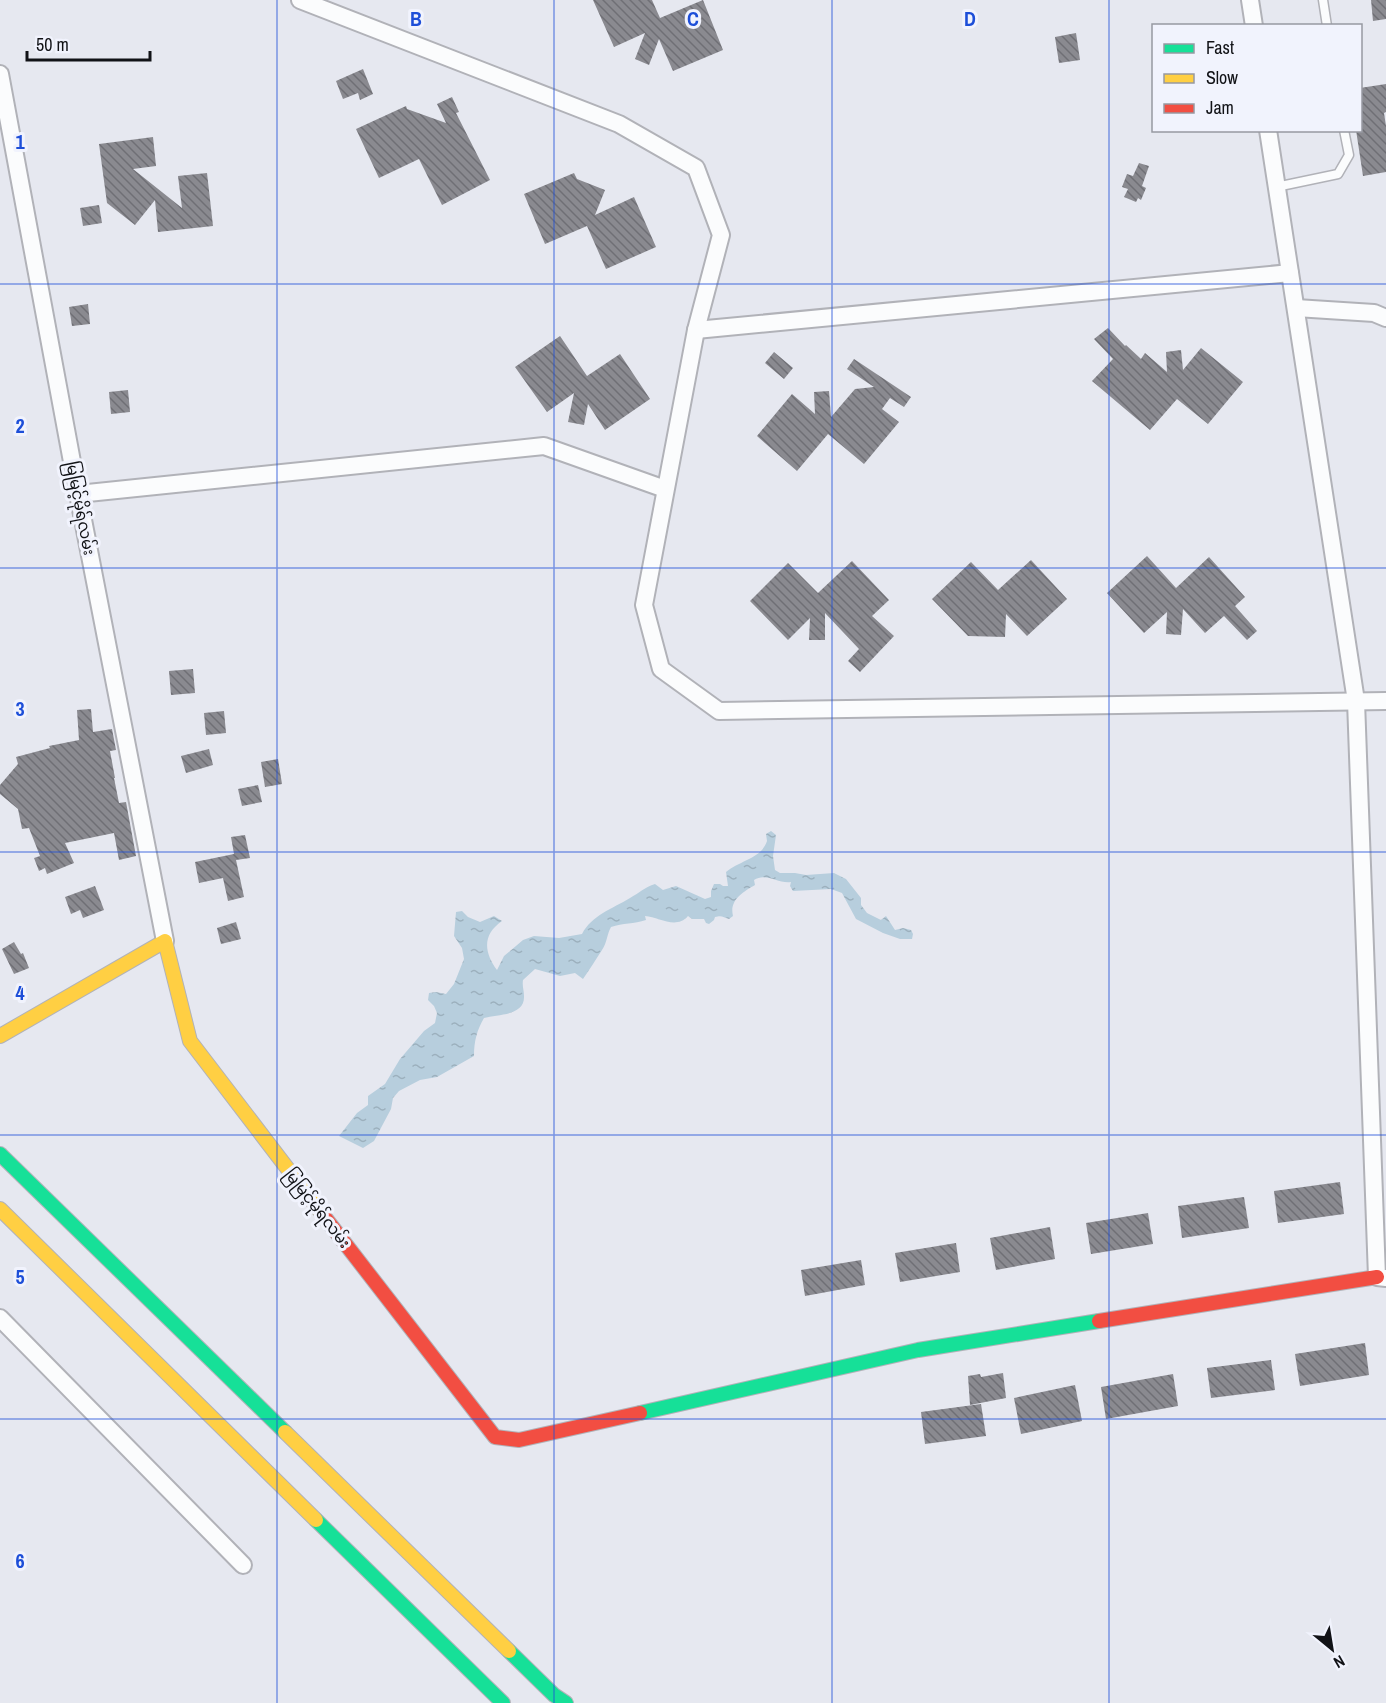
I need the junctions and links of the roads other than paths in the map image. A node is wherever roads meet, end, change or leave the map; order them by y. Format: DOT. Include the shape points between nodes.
graph roads {
  1 [pos="300,0"];
  2 [pos="1250,0"];
  3 [pos="1323,0"];
  4 [pos="1254,24"];
  5 [pos="1327,24"];
  6 [pos="0,74"];
  7 [pos="1268,132"];
  8 [pos="1344,132"];
  9 [pos="1276,187"];
  10 [pos="1290,273"];
  11 [pos="1296,308"];
  12 [pos="1386,318"];
  13 [pos="696,330"];
  14 [pos="665,489"];
  15 [pos="78,494"];
  16 [pos="1356,700"];
  17 [pos="1386,701"];
  18 [pos="165,941"];
  19 [pos="0,1036"];
  20 [pos="0,1154"];
  21 [pos="0,1209"];
  22 [pos="1382,1278"];
  23 [pos="0,1318"];
  24 [pos="243,1565"];
  25 [pos="503,1703"];
  26 [pos="566,1703"];
  1 -- 13 [label="street" via="619,124 696,168 721,235"];
  2 -- 4 [label="street"];
  3 -- 5 [label="lane"];
  6 -- 15 [label="street, မြမြင့်မိုရ်လမ်း"];
  7 -- 9 [label="street"];
  8 -- 9 [label="lane" via="1348,155 1338,174"];
  9 -- 10 [label="street"];
  10 -- 11 [label="street"];
  10 -- 13 [label="street"];
  11 -- 12 [label="street" via="1374,312"];
  11 -- 16 [label="street"];
  13 -- 14 [label="street"];
  14 -- 15 [label="street" via="544,446"];
  14 -- 16 [label="street" via="644,605 661,669 719,711"];
  15 -- 18 [label="street, မြမြင့်မိုရ်လမ်း"];
  16 -- 17 [label="street"];
  16 -- 22 [label="street"];
  18 -- 19 [label="street"];
  18 -- 22 [label="street, မြမြင့်မိုရ်လမ်း" via="190,1041 495,1437 519,1440 918,1350"];
  20 -- 26 [label="street"];
  21 -- 25 [label="street"];
  23 -- 24 [label="street"];
}
